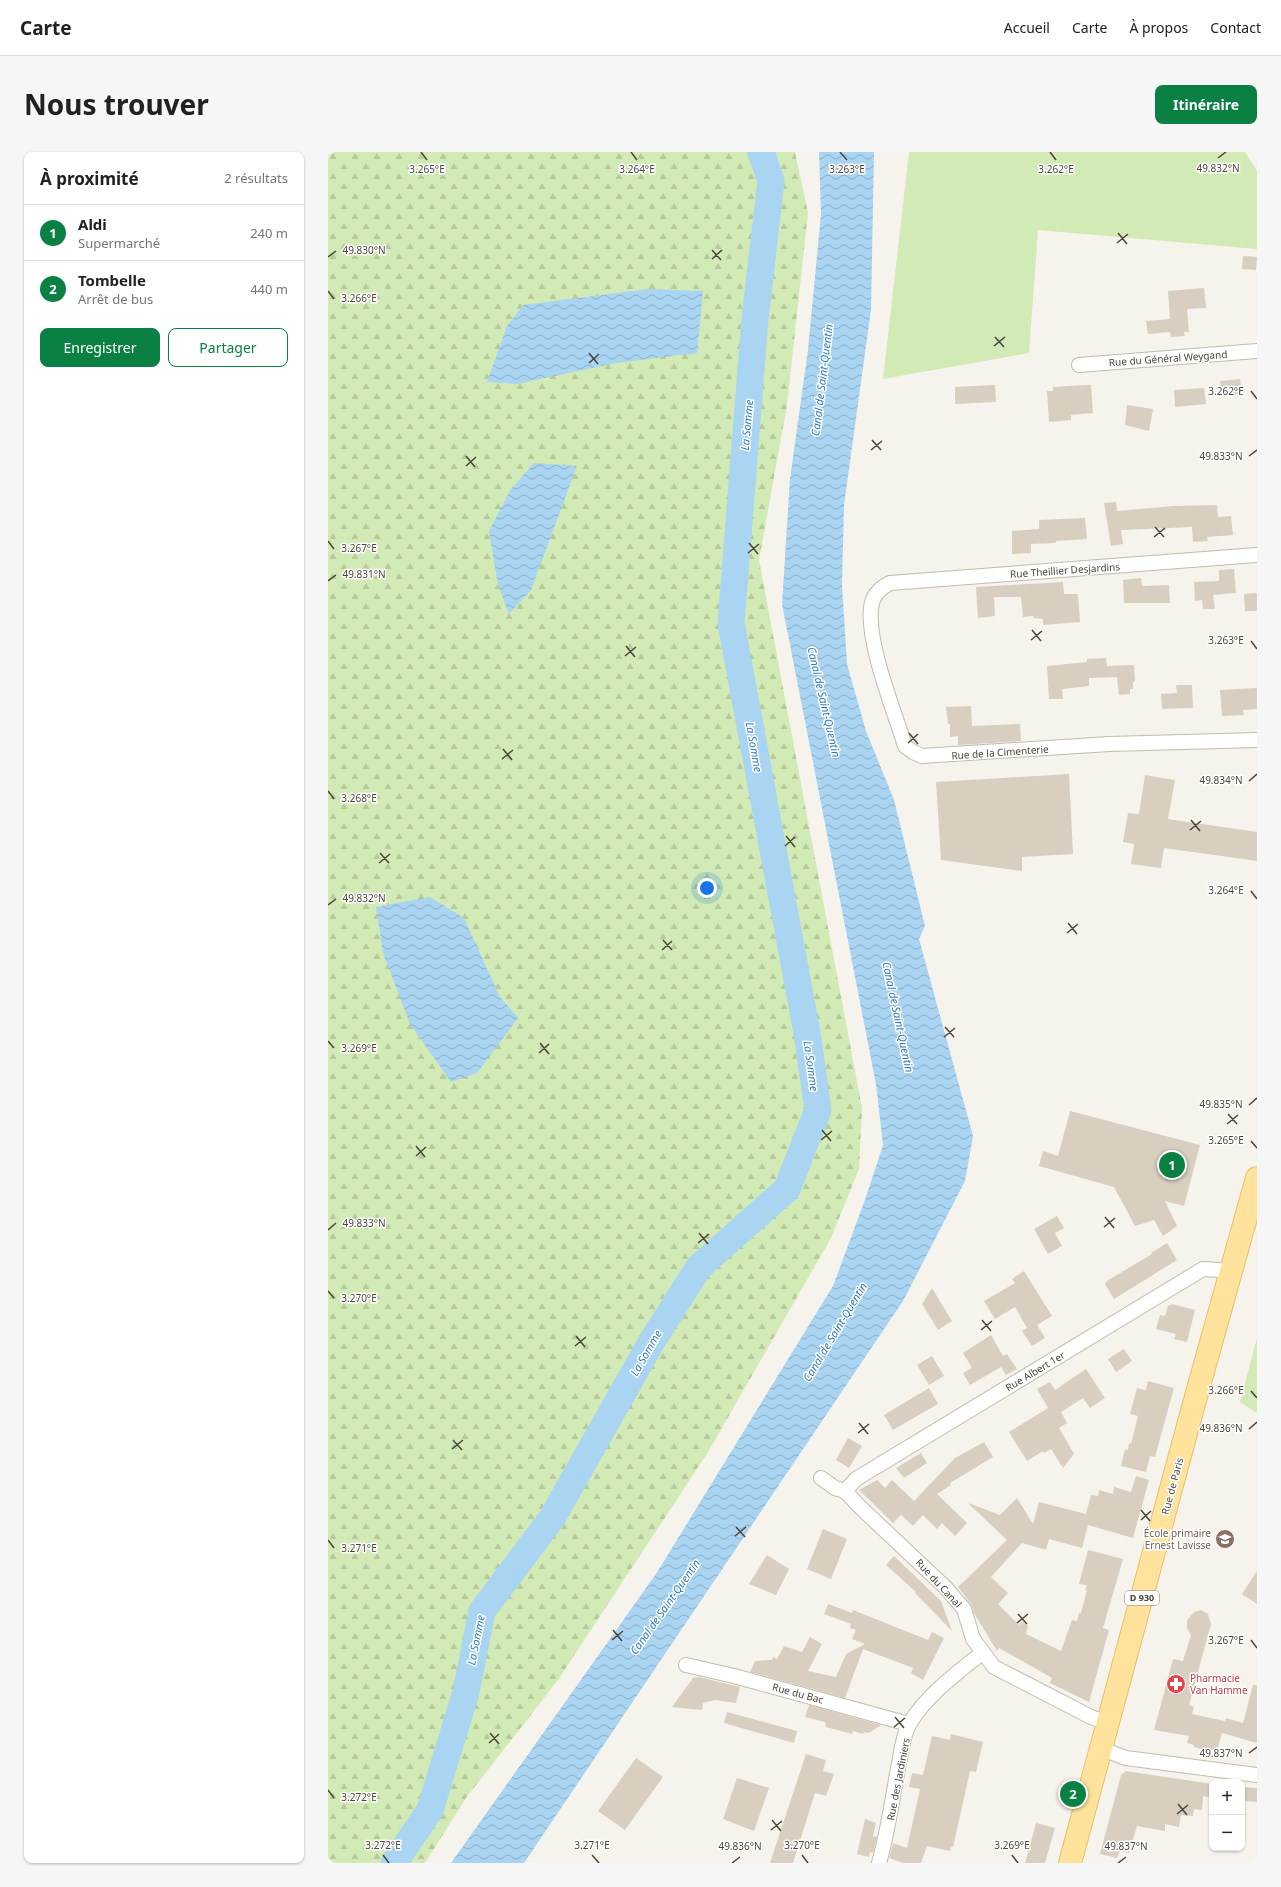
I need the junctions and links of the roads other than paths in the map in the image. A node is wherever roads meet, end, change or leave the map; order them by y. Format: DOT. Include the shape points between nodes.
graph roads {
  1 [pos="1257,351"];
  2 [pos="1079,365"];
  3 [pos="1257,555"];
  4 [pos="876,593"];
  5 [pos="1257,740"];
  6 [pos="1257,1178"];
  7 [pos="1231,1275"];
  8 [pos="822,1478"];
  9 [pos="845,1491"];
  10 [pos="982,1653"];
  11 [pos="686,1665"];
  12 [pos="1108,1723"];
  13 [pos="909,1724"];
  14 [pos="1102,1749"];
  15 [pos="1257,1775"];
  16 [pos="879,1863"];
  17 [pos="1070,1863"];
  1 -- 2 [label="street, Rue du Général Weygand"];
  3 -- 4 [label="street, Rue Theillier Desjardins" via="890,583"];
  4 -- 5 [label="street, Rue de la Cimenterie" via="871,607 871,626 879,664 905,746 922,756 1109,744"];
  6 -- 7 [label="main road, Rue de Paris / D 930"];
  7 -- 9 [label="street, Rue Albert 1er" via="1219,1270 1203,1269 856,1479"];
  7 -- 12 [label="main road, Rue de Paris / D 930"];
  8 -- 9 [label="street, Rue du Canal" via="835,1488"];
  9 -- 10 [label="street, Rue du Canal" via="946,1588 964,1609 973,1639"];
  10 -- 12 [label="street, Rue du Canal" via="994,1667 1091,1717"];
  10 -- 13 [label="street, Rue des Jardiniers" via="950,1679"];
  11 -- 13 [label="street, Rue du Bac"];
  12 -- 14 [label="main road, Rue de Paris / D 930"];
  13 -- 16 [label="street, Rue des Jardiniers" via="897,1774 887,1837"];
  14 -- 15 [label="street" via="1133,1759"];
  14 -- 17 [label="main road, Rue de Paris / D 930"];
}
